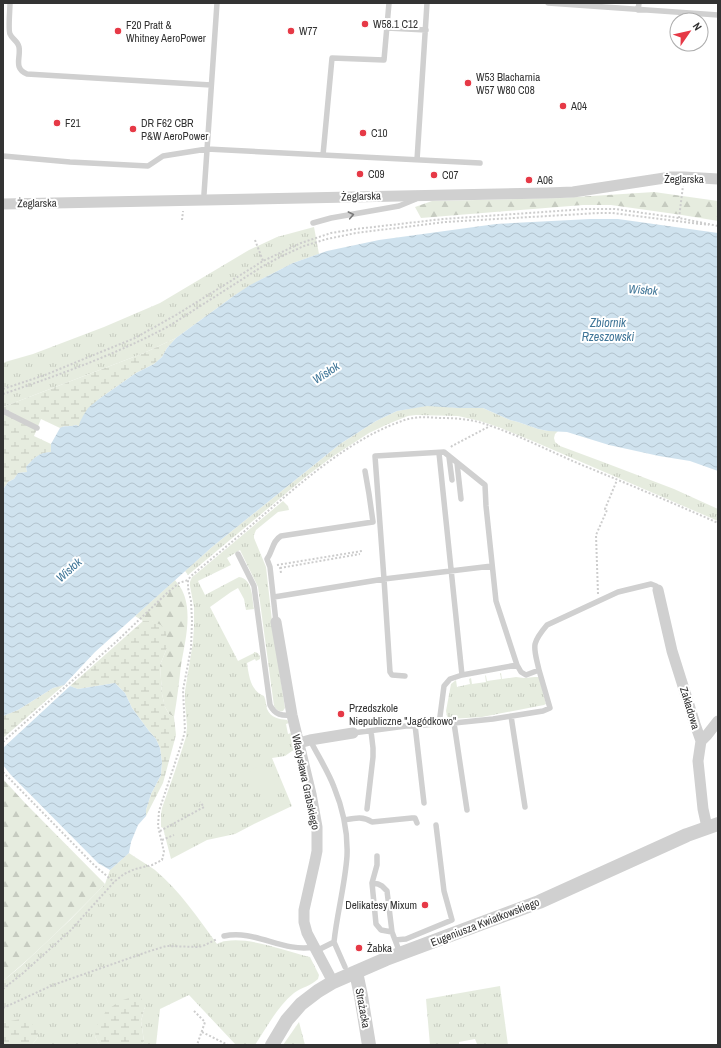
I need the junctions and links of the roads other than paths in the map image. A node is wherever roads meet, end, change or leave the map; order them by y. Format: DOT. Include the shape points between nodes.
graph roads {
  1 [pos="10,3"];
  2 [pos="217,3"];
  3 [pos="389,3"];
  4 [pos="428,3"];
  5 [pos="548,3"];
  6 [pos="639,3"];
  7 [pos="638,10"];
  8 [pos="718,15"];
  9 [pos="386,28"];
  10 [pos="426,30"];
  11 [pos="211,85"];
  12 [pos="207,149"];
  13 [pos="323,155"];
  14 [pos="3,156"];
  15 [pos="417,160"];
  16 [pos="480,162"];
  17 [pos="718,179"];
  18 [pos="204,194"];
  19 [pos="425,195"];
  20 [pos="3,204"];
  21 [pos="313,223"];
  22 [pos="3,411"];
  23 [pos="37,428"];
  24 [pos="439,453"];
  25 [pos="449,457"];
  26 [pos="457,463"];
  27 [pos="365,471"];
  28 [pos="452,480"];
  29 [pos="461,499"];
  30 [pos="238,554"];
  31 [pos="492,566"];
  32 [pos="451,570"];
  33 [pos="384,579"];
  34 [pos="658,590"];
  35 [pos="274,597"];
  36 [pos="276,622"];
  37 [pos="517,665"];
  38 [pos="539,670"];
  39 [pos="462,675"];
  40 [pos="405,676"];
  41 [pos="292,715"];
  42 [pos="510,716"];
  43 [pos="718,721"];
  44 [pos="454,723"];
  45 [pos="440,724"];
  46 [pos="414,725"];
  47 [pos="371,731"];
  48 [pos="353,733"];
  49 [pos="310,740"];
  50 [pos="701,741"];
  51 [pos="299,743"];
  52 [pos="424,803"];
  53 [pos="525,807"];
  54 [pos="367,809"];
  55 [pos="467,810"];
  56 [pos="344,820"];
  57 [pos="417,823"];
  58 [pos="436,825"];
  59 [pos="713,826"];
  60 [pos="377,856"];
  61 [pos="372,883"];
  62 [pos="455,927"];
  63 [pos="392,932"];
  64 [pos="224,936"];
  65 [pos="395,940"];
  66 [pos="334,942"];
  67 [pos="315,949"];
  68 [pos="400,954"];
  69 [pos="351,969"];
  70 [pos="333,982"];
  71 [pos="272,1045"];
  72 [pos="369,1045"];
  1 -- 11 [label="lane" via="10,33 19,46 18,63 22,72"];
  2 -- 11 [label="lane"];
  3 -- 9 [label="lane"];
  4 -- 10 [label="lane"];
  5 -- 7 [label="lane"];
  6 -- 7 [label="lane"];
  7 -- 8 [label="lane"];
  9 -- 10 [label="lane"];
  9 -- 13 [label="lane" via="384,60 332,58"];
  10 -- 15 [label="lane"];
  11 -- 12 [label="lane"];
  12 -- 13 [label="lane"];
  12 -- 14 [label="lane" via="163,156 148,166"];
  12 -- 18 [label="lane"];
  13 -- 15 [label="lane"];
  15 -- 16 [label="lane"];
  17 -- 19 [label="street, Żeglarska" via="672,177 573,192"];
  19 -- 20 [label="street, Żeglarska"];
  21 -- 19 [label="lane, one-way" via="400,206"];
  22 -- 23 [label="lane"];
  24 -- 25 [label="lane" via="444,452"];
  24 -- 32 [label="lane"];
  24 -- 33 [label="lane" via="374,456"];
  25 -- 26 [label="lane"];
  25 -- 28 [label="lane"];
  26 -- 29 [label="lane"];
  26 -- 31 [label="lane" via="485,485"];
  27 -- 35 [label="lane" via="373,522 279,537 267,559"];
  30 -- 41 [label="lane" via="254,586 270,705 279,715"];
  31 -- 32 [label="lane"];
  31 -- 37 [label="lane" via="496,601"];
  32 -- 33 [label="lane"];
  32 -- 39 [label="lane"];
  33 -- 35 [label="lane"];
  33 -- 40 [label="lane" via="388,667 392,675"];
  34 -- 38 [label="lane" via="651,584 618,592 547,626 534,646"];
  34 -- 50 [label="street, Zakładowa" via="672,651"];
  35 -- 36 [label="lane"];
  36 -- 41 [label="street, Władysława Grabskiego"];
  37 -- 38 [label="lane" via="526,675"];
  37 -- 39 [label="lane"];
  38 -- 42 [label="lane" via="550,708"];
  39 -- 45 [label="lane" via="450,679 444,686"];
  41 -- 51 [label="street, Władysława Grabskiego"];
  42 -- 44 [label="lane"];
  42 -- 53 [label="lane"];
  43 -- 50 [label="street"];
  44 -- 45 [label="lane"];
  44 -- 55 [label="lane"];
  45 -- 46 [label="lane"];
  46 -- 47 [label="lane"];
  46 -- 52 [label="lane"];
  47 -- 48 [label="lane"];
  47 -- 54 [label="lane" via="374,758"];
  48 -- 49 [label="street"];
  49 -- 51 [label="street"];
  49 -- 56 [label="lane" via="334,786"];
  50 -- 59 [label="street, Zakładowa" via="698,761 703,809"];
  51 -- 67 [label="street, Władysława Grabskiego" via="317,827 316,862 304,910 307,933"];
  56 -- 57 [label="lane" via="361,817 372,822 415,818"];
  56 -- 66 [label="lane" via="347,855"];
  58 -- 62 [label="lane" via="444,891"];
  59 -- 62 [label="street, Eugeniusza Kwiatkowskiego" via="687,835 539,902"];
  60 -- 61 [label="lane"];
  61 -- 63 [label="lane" via="382,886 387,891"];
  61 -- 63 [label="lane" via="376,924 381,930"];
  62 -- 65 [label="lane"];
  62 -- 68 [label="street, Eugeniusza Kwiatkowskiego"];
  63 -- 65 [label="lane"];
  64 -- 67 [label="lane" via="243,935 292,948"];
  65 -- 68 [label="lane"];
  66 -- 67 [label="lane"];
  66 -- 69 [label="lane"];
  67 -- 70 [label="street, Władysława Grabskiego"];
  68 -- 69 [label="street, Eugeniusza Kwiatkowskiego"];
  69 -- 70 [label="street, Eugeniusza Kwiatkowskiego"];
  69 -- 72 [label="street, Strażacka" via="361,996"];
  70 -- 71 [label="street, Eugeniusza Kwiatkowskiego" via="301,1004 287,1020"];
}
